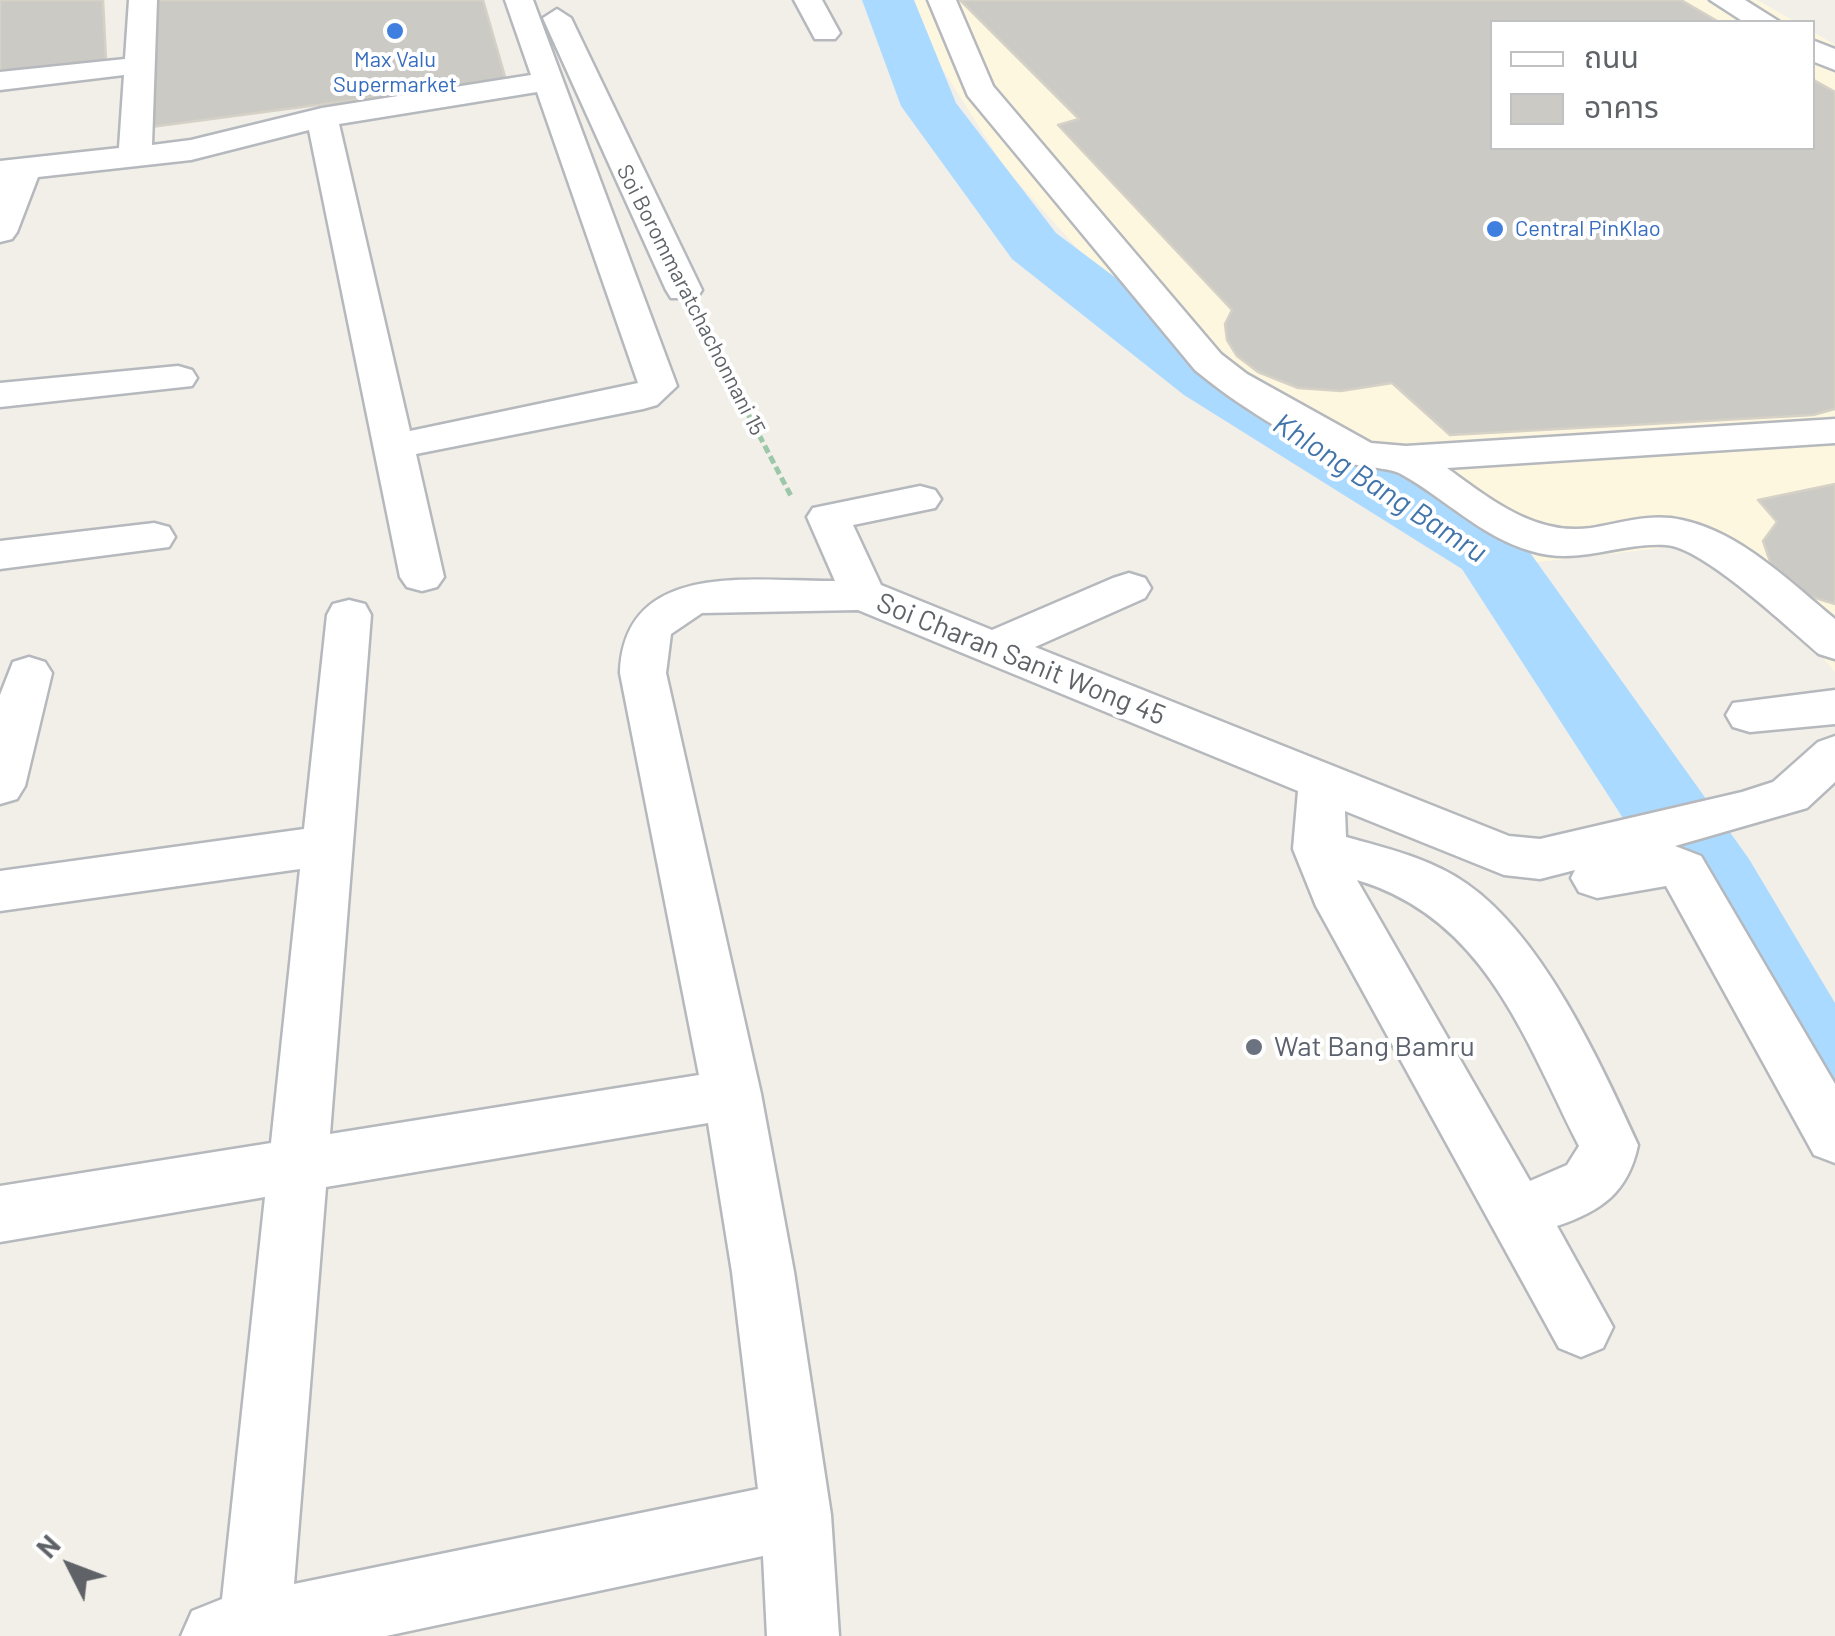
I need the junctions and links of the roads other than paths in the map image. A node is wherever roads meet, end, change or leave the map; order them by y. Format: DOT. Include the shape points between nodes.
graph roads {
  1 [pos="143,0"];
  2 [pos="519,0"];
  3 [pos="549,0"];
  4 [pos="808,0"];
  5 [pos="942,0"];
  6 [pos="1724,0"];
  7 [pos="1761,20"];
  8 [pos="825,33"];
  9 [pos="121,67"];
  10 [pos="548,80"];
  11 [pos="0,82"];
  12 [pos="322,117"];
  13 [pos="135,158"];
  14 [pos="12,170"];
  15 [pos="0,232"];
  16 [pos="684,290"];
  17 [pos="178,378"];
  18 [pos="0,395"];
  19 [pos="1835,431"];
  20 [pos="392,448"];
  21 [pos="1406,458"];
  22 [pos="920,499"];
  23 [pos="154,536"];
  24 [pos="0,555"];
  25 [pos="422,577"];
  26 [pos="1129,588"];
  27 [pos="862,595"];
  28 [pos="350,615"];
  29 [pos="1835,643"];
  30 [pos="992,648"];
  31 [pos="29,673"];
  32 [pos="1835,708"];
  33 [pos="1750,715"];
  34 [pos="1835,754"];
  35 [pos="1324,782"];
  36 [pos="0,786"];
  37 [pos="329,845"];
  38 [pos="1318,849"];
  39 [pos="1531,859"];
  40 [pos="0,891"];
  41 [pos="732,1094"];
  42 [pos="1835,1137"];
  43 [pos="300,1167"];
  44 [pos="1516,1213"];
  45 [pos="0,1214"];
  46 [pos="1582,1327"];
  47 [pos="797,1515"];
  48 [pos="242,1633"];
  49 [pos="803,1636"];
  1 -- 13 [label="street"];
  2 -- 10 [label="street"];
  3 -- 16 [label="street, Soi Borommaratchachonnani 15"];
  4 -- 8 [label="street"];
  5 -- 21 [label="street" via="978,89 1208,362 1246,391 1357,452"];
  6 -- 7 [label="street"];
  9 -- 11 [label="street"];
  10 -- 12 [label="street"];
  10 -- 20 [label="street" via="658,386 643,397"];
  12 -- 13 [label="street"];
  12 -- 20 [label="street"];
  13 -- 14 [label="street"];
  14 -- 15 [label="street"];
  17 -- 18 [label="street"];
  19 -- 21 [label="street"];
  20 -- 25 [label="street"];
  21 -- 29 [label="street" via="1537,541 1662,532 1700,540"];
  22 -- 27 [label="street" via="828,516"];
  23 -- 24 [label="street"];
  26 -- 30 [label="street"];
  27 -- 30 [label="street, Soi Charan Sanit Wong 45"];
  27 -- 41 [label="street, Soi Charan Sanit Wong 45" via="696,598 652,624 642,644"];
  28 -- 37 [label="street"];
  30 -- 35 [label="street, Soi Charan Sanit Wong 45"];
  31 -- 36 [label="street"];
  32 -- 33 [label="street"];
  34 -- 39 [label="street, Soi Charan Sanit Wong 45" via="1790,795 1747,810"];
  35 -- 38 [label="street"];
  35 -- 39 [label="street, Soi Charan Sanit Wong 45" via="1504,856"];
  37 -- 40 [label="street"];
  37 -- 43 [label="street"];
  38 -- 44 [label="street" via="1342,906"];
  38 -- 44 [label="street" via="1400,872 1448,898 1485,929 1609,1145 1608,1166 1594,1184"];
  39 -- 42 [label="street" via="1550,875 1597,878 1672,864 1684,870"];
  41 -- 43 [label="street"];
  41 -- 47 [label="street, Soi Charan Sanit Wong 45"];
  43 -- 45 [label="street"];
  43 -- 48 [label="street"];
  44 -- 46 [label="street"];
  47 -- 48 [label="street"];
  47 -- 49 [label="street, Soi Charan Sanit Wong 45"];
}
